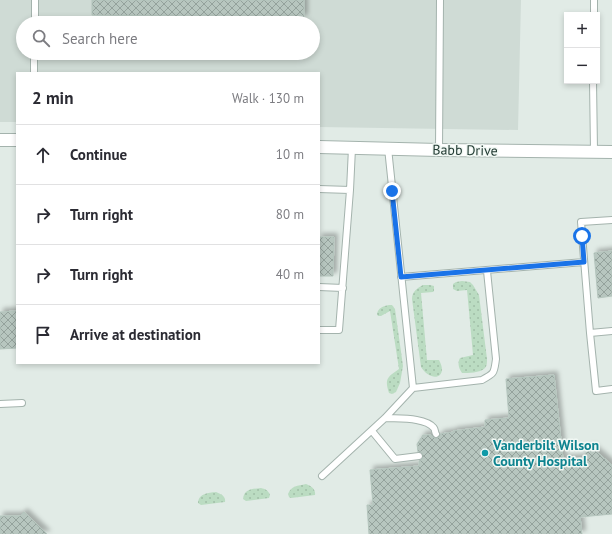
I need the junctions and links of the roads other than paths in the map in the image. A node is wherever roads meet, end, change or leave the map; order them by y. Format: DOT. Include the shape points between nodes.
graph roads {
  1 [pos="35,0"];
  2 [pos="440,0"];
  3 [pos="594,0"];
  4 [pos="594,12"];
  5 [pos="35,16"];
  6 [pos="34,60"];
  7 [pos="34,72"];
  8 [pos="594,84"];
  9 [pos="0,140"];
  10 [pos="16,140"];
  11 [pos="320,147"];
  12 [pos="352,148"];
  13 [pos="388,148"];
  14 [pos="439,150"];
  15 [pos="594,151"];
  16 [pos="612,152"];
  17 [pos="320,189"];
  18 [pos="350,190"];
  19 [pos="612,220"];
  20 [pos="584,262"];
  21 [pos="488,271"];
  22 [pos="401,277"];
  23 [pos="320,287"];
  24 [pos="343,288"];
  25 [pos="320,330"];
  26 [pos="612,331"];
  27 [pos="590,333"];
  28 [pos="413,388"];
  29 [pos="612,389"];
  30 [pos="22,403"];
  31 [pos="0,404"];
  32 [pos="385,418"];
  33 [pos="372,430"];
  34 [pos="436,434"];
  35 [pos="418,456"];
  36 [pos="322,476"];
  1 -- 5 [label="lane"];
  2 -- 14 [label="lane"];
  3 -- 4 [label="lane"];
  6 -- 7 [label="lane"];
  8 -- 15 [label="lane"];
  9 -- 10 [label="street"];
  11 -- 12 [label="street, Babb Drive"];
  12 -- 13 [label="street, Babb Drive"];
  12 -- 18 [label="lane"];
  13 -- 14 [label="street, Babb Drive"];
  13 -- 22 [label="lane"];
  14 -- 15 [label="street, Babb Drive"];
  15 -- 16 [label="street, Babb Drive"];
  17 -- 18 [label="lane"];
  18 -- 24 [label="lane"];
  19 -- 20 [label="lane" via="581,222"];
  20 -- 21 [label="lane"];
  20 -- 27 [label="lane"];
  21 -- 22 [label="lane"];
  21 -- 28 [label="lane" via="495,370 482,380"];
  22 -- 28 [label="lane"];
  23 -- 24 [label="lane"];
  24 -- 25 [label="lane" via="339,330"];
  26 -- 27 [label="lane"];
  27 -- 29 [label="lane" via="596,391"];
  28 -- 32 [label="lane"];
  30 -- 31 [label="lane"];
  32 -- 33 [label="lane"];
  32 -- 34 [label="lane" via="420,421 428,424"];
  33 -- 35 [label="lane" via="395,459"];
  33 -- 36 [label="lane"];
}
